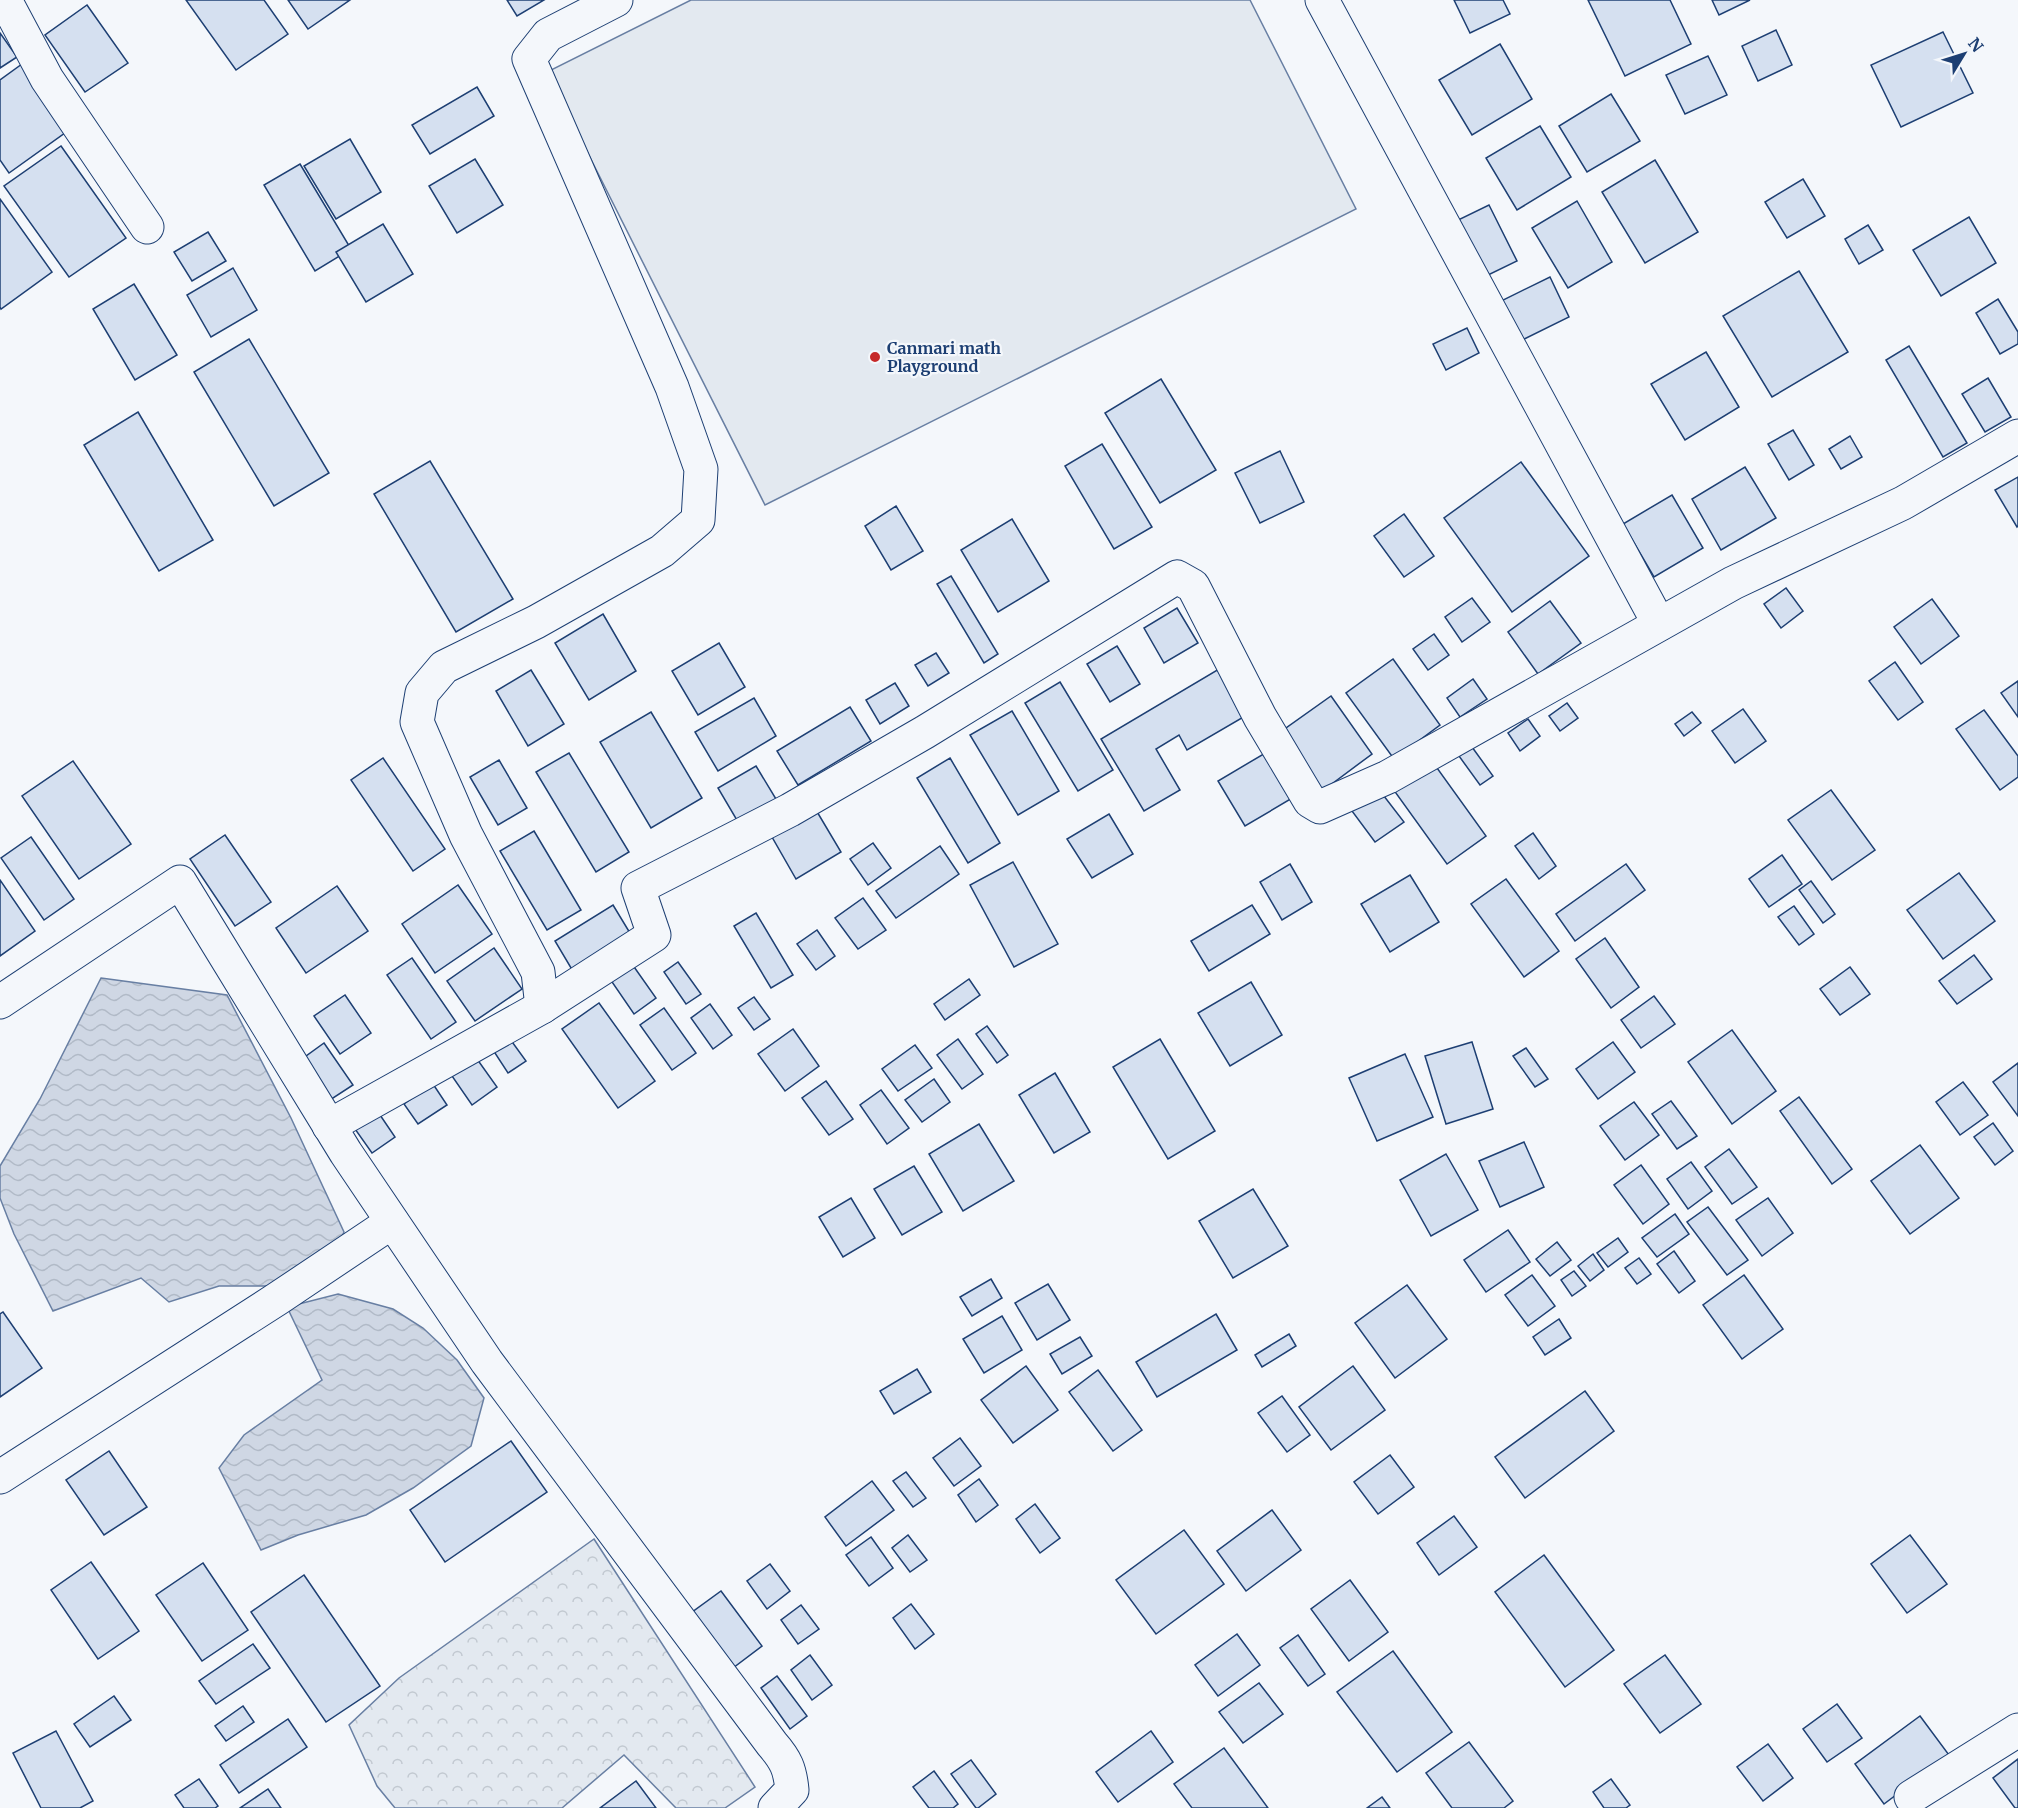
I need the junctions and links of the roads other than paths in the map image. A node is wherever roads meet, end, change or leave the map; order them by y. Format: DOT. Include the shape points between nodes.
graph roads {
  1 [pos="5,0"];
  2 [pos="616,0"];
  3 [pos="1322,0"];
  4 [pos="147,227"];
  5 [pos="2018,436"];
  6 [pos="1659,624"];
  7 [pos="0,1002"];
  8 [pos="542,1007"];
  9 [pos="329,1126"];
  10 [pos="392,1222"];
  11 [pos="0,1477"];
  12 [pos="2018,1730"];
  13 [pos="1911,1797"];
  14 [pos="775,1808"];
  1 -- 4 [label="street" via="47,79"];
  2 -- 8 [label="street" via="549,35 529,59 672,387 702,469 698,520 662,550 536,622 444,668 422,693 417,723 466,835 538,972"];
  3 -- 6 [label="street"];
  5 -- 6 [label="street" via="1904,503 1733,583"];
  6 -- 8 [label="street" via="1388,777 1320,807 1310,801 1260,717 1193,586 1177,577 926,732 790,810 638,888 654,935"];
  7 -- 9 [label="street" via="180,882"];
  8 -- 9 [label="street"];
  9 -- 10 [label="street"];
  10 -- 11 [label="street"];
  10 -- 14 [label="street" via="487,1362 782,1756 790,1771 792,1790"];
  12 -- 13 [label="street"];
}
